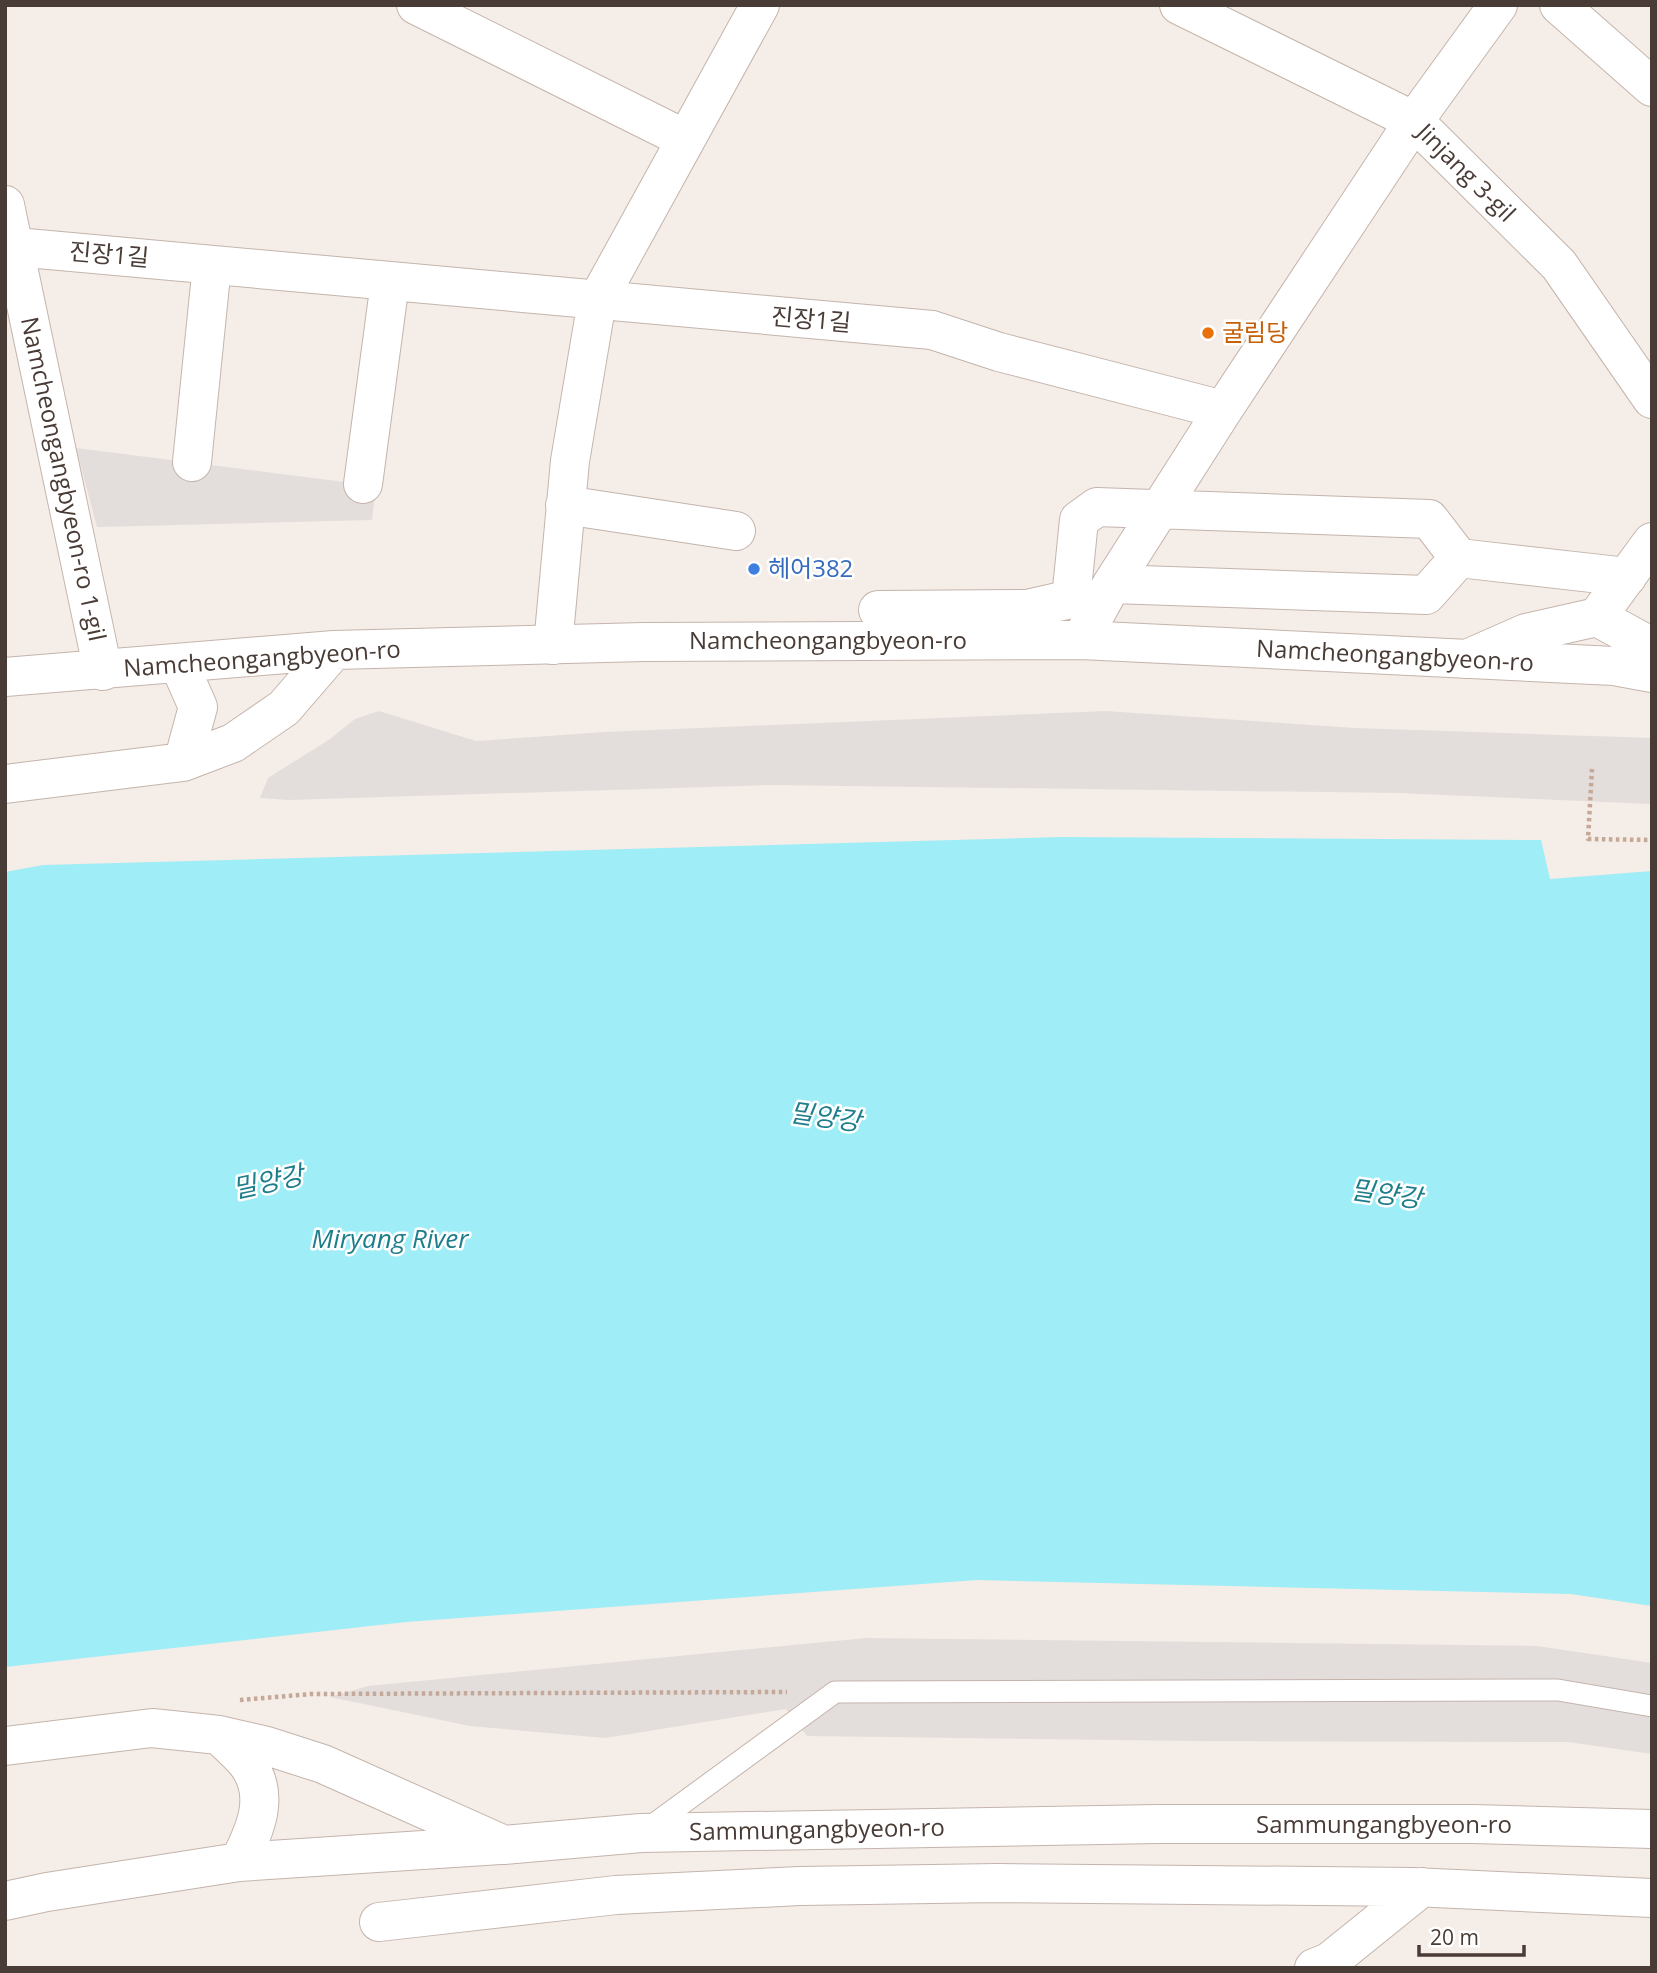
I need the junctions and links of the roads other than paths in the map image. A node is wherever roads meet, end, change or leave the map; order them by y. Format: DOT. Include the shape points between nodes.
graph roads {
  1 [pos="416,5"];
  2 [pos="1179,5"];
  3 [pos="1498,5"];
  4 [pos="1559,5"];
  5 [pos="754,7"];
  6 [pos="1652,87"];
  7 [pos="1414,121"];
  8 [pos="685,139"];
  9 [pos="5,205"];
  10 [pos="9,246"];
  11 [pos="212,265"];
  12 [pos="390,282"];
  13 [pos="597,301"];
  14 [pos="1652,399"];
  15 [pos="1223,411"];
  16 [pos="191,463"];
  17 [pos="363,484"];
  18 [pos="565,505"];
  19 [pos="1158,511"];
  20 [pos="736,531"];
  21 [pos="1652,542"];
  22 [pos="1459,558"];
  23 [pos="1626,577"];
  24 [pos="1112,584"];
  25 [pos="878,610"];
  26 [pos="1597,617"];
  27 [pos="1081,640"];
  28 [pos="553,645"];
  29 [pos="1652,647"];
  30 [pos="334,650"];
  31 [pos="1467,659"];
  32 [pos="179,664"];
  33 [pos="103,671"];
  34 [pos="1652,673"];
  35 [pos="5,677"];
  36 [pos="183,762"];
  37 [pos="5,784"];
  38 [pos="1652,1706"];
  39 [pos="223,1718"];
  40 [pos="5,1746"];
  41 [pos="1652,1829"];
  42 [pos="641,1833"];
  43 [pos="504,1845"];
  44 [pos="239,1862"];
  45 [pos="1422,1887"];
  46 [pos="1652,1898"];
  47 [pos="5,1902"];
  48 [pos="379,1922"];
  49 [pos="1314,1968"];
  1 -- 8 [label="street"];
  2 -- 7 [label="street, Jinjang 3-gil"];
  3 -- 7 [label="street"];
  4 -- 6 [label="street"];
  5 -- 8 [label="street"];
  7 -- 14 [label="street, Jinjang 3-gil" via="1559,265"];
  7 -- 15 [label="street"];
  8 -- 13 [label="street"];
  9 -- 10 [label="street, Namcheongangbyeon-ro 1-gil"];
  10 -- 11 [label="street, 진장1길"];
  10 -- 33 [label="street, Namcheongangbyeon-ro 1-gil"];
  11 -- 12 [label="street, 진장1길"];
  11 -- 16 [label="street"];
  12 -- 13 [label="street, 진장1길"];
  12 -- 17 [label="street"];
  13 -- 15 [label="street, 진장1길" via="932,330"];
  13 -- 18 [label="street"];
  15 -- 19 [label="street"];
  18 -- 20 [label="street"];
  18 -- 28 [label="street"];
  19 -- 22 [label="street" via="1429,519"];
  19 -- 24 [label="street"];
  19 -- 25 [label="street" via="1097,507 1079,520 1071,599 1027,609"];
  21 -- 23 [label="street"];
  22 -- 23 [label="street"];
  22 -- 24 [label="street" via="1426,595"];
  23 -- 26 [label="street"];
  24 -- 27 [label="street"];
  26 -- 29 [label="street"];
  26 -- 31 [label="street" via="1526,633"];
  27 -- 28 [label="street, Namcheongangbyeon-ro"];
  27 -- 31 [label="street, Namcheongangbyeon-ro"];
  28 -- 30 [label="street, Namcheongangbyeon-ro"];
  30 -- 32 [label="street, Namcheongangbyeon-ro"];
  30 -- 36 [label="street" via="284,708 233,743"];
  31 -- 34 [label="street, Namcheongangbyeon-ro" via="1614,666"];
  32 -- 33 [label="street, Namcheongangbyeon-ro"];
  32 -- 36 [label="street" via="198,708"];
  33 -- 35 [label="street, Namcheongangbyeon-ro"];
  36 -- 37 [label="street"];
  38 -- 42 [label="lane" via="1558,1690 835,1692"];
  39 -- 40 [label="street, Sammungangbyeon-ro"];
  39 -- 43 [label="street, Sammungangbyeon-ro" via="267,1746 323,1764"];
  39 -- 44 [label="street" via="256,1782 261,1804"];
  41 -- 42 [label="street, Sammungangbyeon-ro" via="1158,1824"];
  42 -- 43 [label="street, Sammungangbyeon-ro"];
  43 -- 44 [label="street"];
  44 -- 47 [label="street"];
  45 -- 46 [label="street"];
  45 -- 48 [label="street" via="800,1886 616,1895"];
  45 -- 49 [label="street" via="1329,1962"];
}
